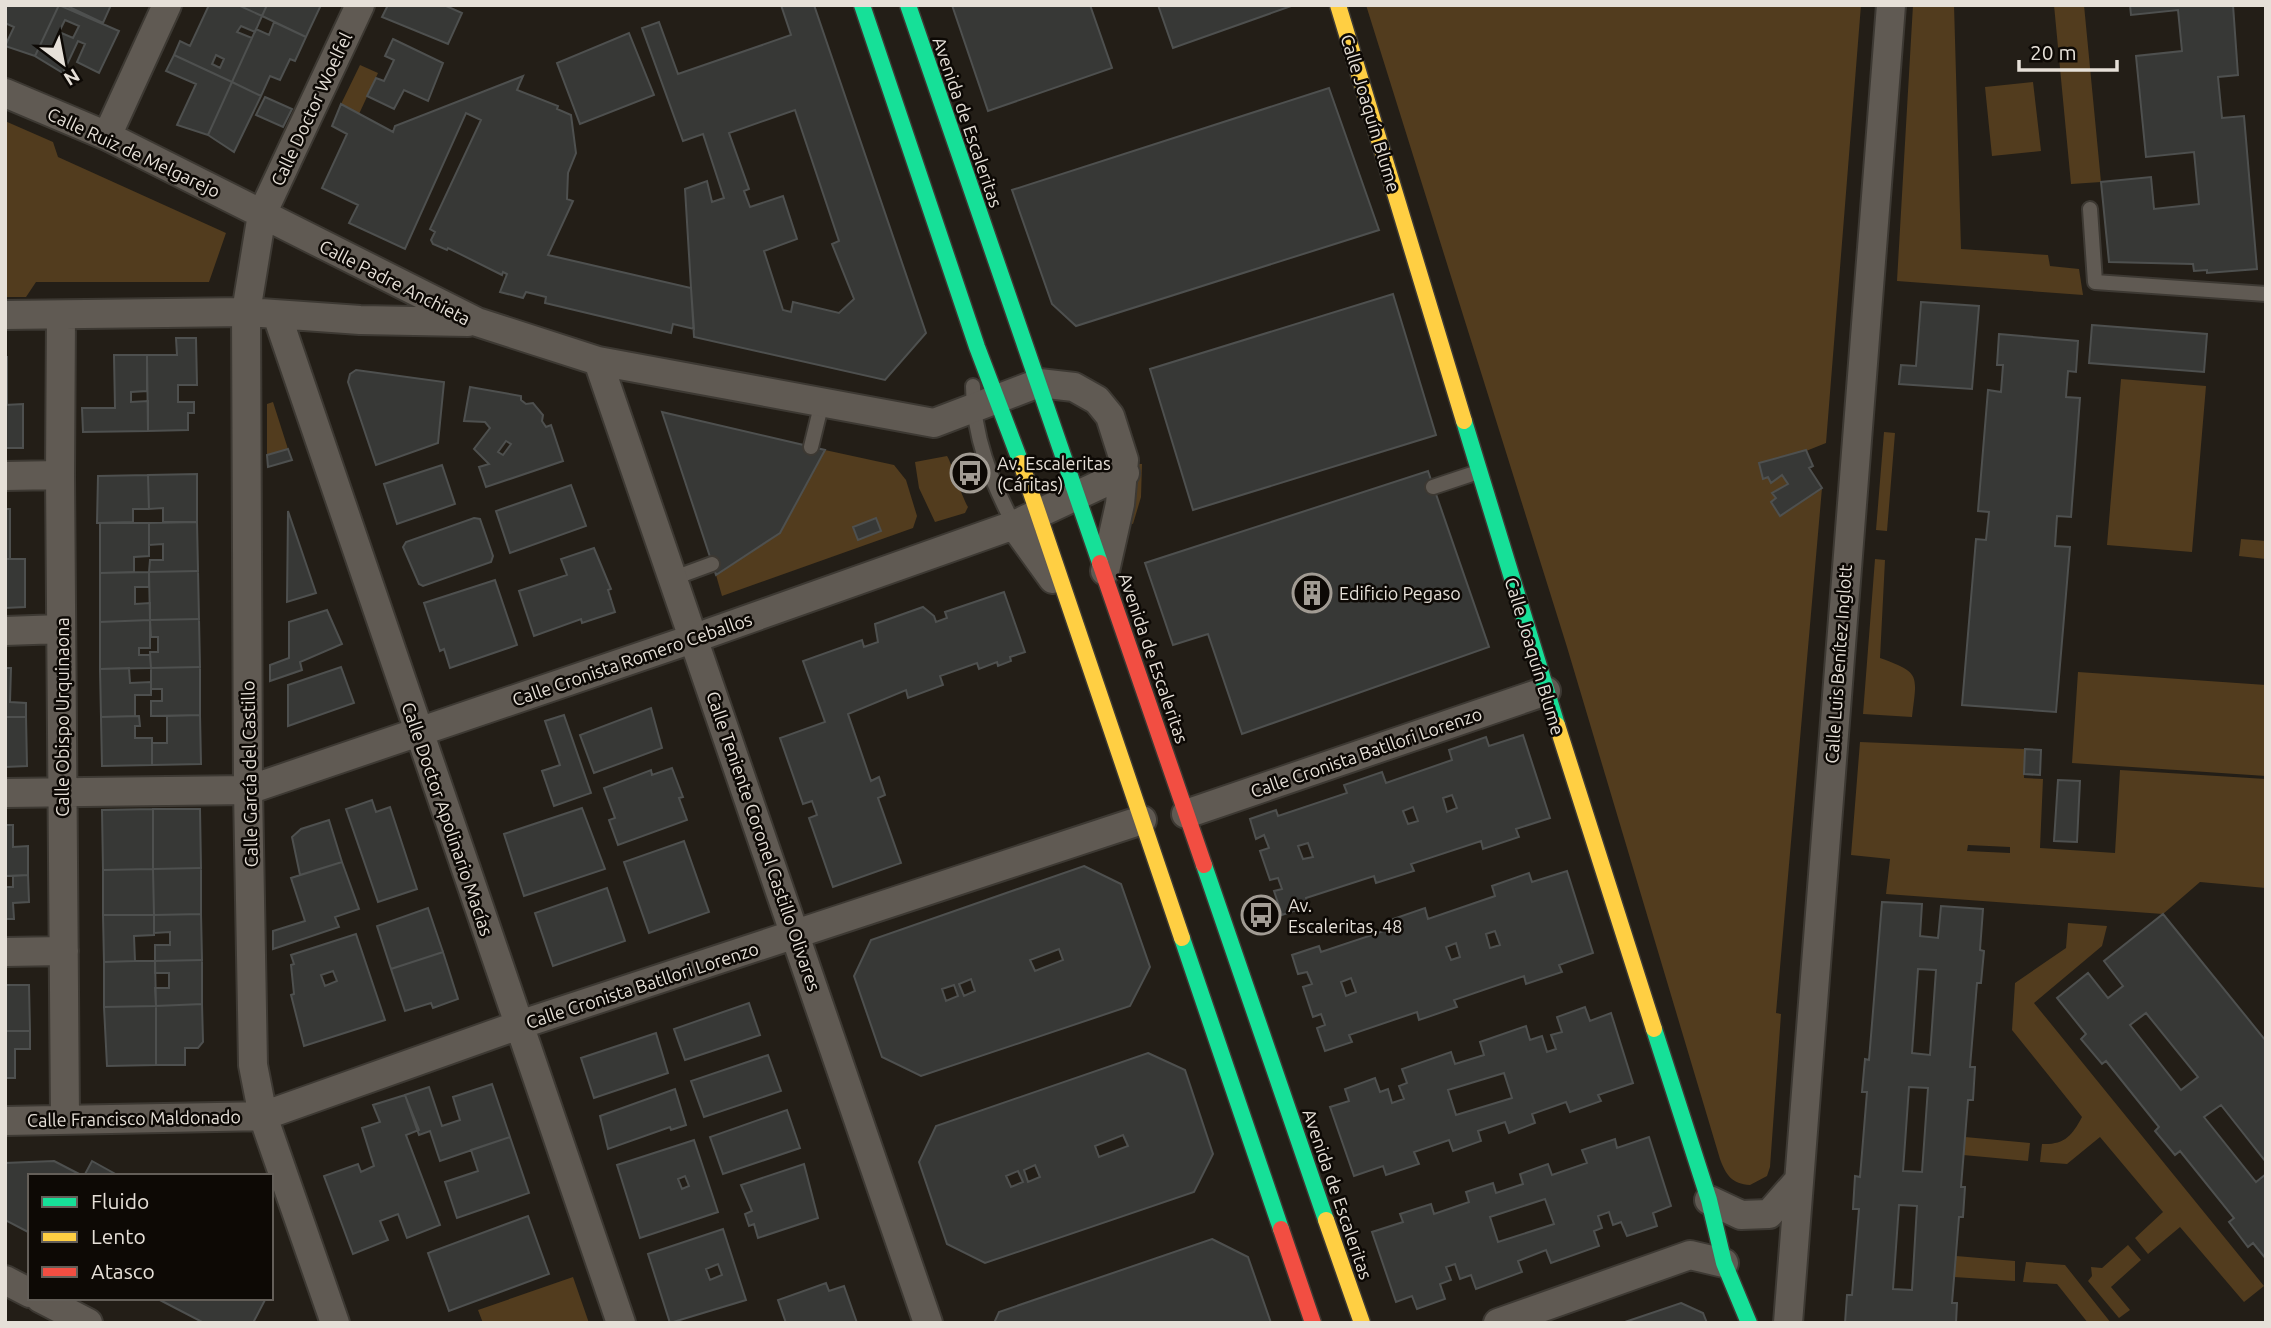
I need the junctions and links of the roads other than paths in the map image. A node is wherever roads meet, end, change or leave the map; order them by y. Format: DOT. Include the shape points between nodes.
graph roads {
  1 [pos="167,5"];
  2 [pos="360,5"];
  3 [pos="862,5"];
  4 [pos="908,5"];
  5 [pos="1338,5"];
  6 [pos="1891,5"];
  7 [pos="5,93"];
  8 [pos="107,136"];
  9 [pos="2090,209"];
  10 [pos="262,214"];
  11 [pos="2266,294"];
  12 [pos="246,312"];
  13 [pos="61,314"];
  14 [pos="5,315"];
  15 [pos="277,315"];
  16 [pos="477,322"];
  17 [pos="978,347"];
  18 [pos="598,361"];
  19 [pos="1039,383"];
  20 [pos="982,396"];
  21 [pos="822,402"];
  22 [pos="811,447"];
  23 [pos="1479,471"];
  24 [pos="1125,473"];
  25 [pos="60,475"];
  26 [pos="5,476"];
  27 [pos="1433,487"];
  28 [pos="1079,496"];
  29 [pos="1025,520"];
  30 [pos="712,564"];
  31 [pos="1105,571"];
  32 [pos="674,578"];
  33 [pos="1065,593"];
  34 [pos="61,629"];
  35 [pos="5,631"];
  36 [pos="695,638"];
  37 [pos="1546,691"];
  38 [pos="418,734"];
  39 [pos="248,790"];
  40 [pos="63,791"];
  41 [pos="5,793"];
  42 [pos="1186,814"];
  43 [pos="1142,820"];
  44 [pos="796,933"];
  45 [pos="64,951"];
  46 [pos="5,952"];
  47 [pos="519,1025"];
  48 [pos="263,1116"];
  49 [pos="65,1119"];
  50 [pos="5,1121"];
  51 [pos="1799,1180"];
  52 [pos="1709,1200"];
  53 [pos="1724,1263"];
  54 [pos="5,1280"];
  55 [pos="28,1292"];
  56 [pos="44,1300"];
  57 [pos="88,1323"];
  58 [pos="335,1323"];
  59 [pos="621,1323"];
  60 [pos="928,1323"];
  61 [pos="1313,1323"];
  62 [pos="1362,1323"];
  63 [pos="1498,1323"];
  64 [pos="1749,1323"];
  65 [pos="1788,1323"];
  1 -- 8 [label="street"];
  2 -- 10 [label="street, Calle Doctor Woelfel"];
  3 -- 17 [label="street"];
  4 -- 19 [label="street, Avenida de Escaleritas"];
  5 -- 23 [label="street, Calle Joaquín Blume"];
  6 -- 51 [label="street, Calle Luis Benítez Inglott"];
  7 -- 8 [label="street, Calle Ruiz de Melgarejo"];
  8 -- 10 [label="street, Calle Ruiz de Melgarejo"];
  9 -- 11 [label="lane" via="2095,282"];
  10 -- 12 [label="street, Calle García del Castillo"];
  10 -- 16 [label="street, Calle Padre Anchieta"];
  12 -- 13 [label="street, Calle Padre Anchieta"];
  12 -- 15 [label="street, Calle Padre Anchieta"];
  12 -- 39 [label="street, Calle García del Castillo"];
  13 -- 14 [label="street, Calle Padre Anchieta"];
  13 -- 25 [label="street, Calle Obispo Urquinaona"];
  15 -- 16 [label="street, Calle Padre Anchieta"];
  15 -- 38 [label="street, Calle Doctor Apolinario Macías"];
  16 -- 18 [label="street"];
  17 -- 20 [label="street"];
  18 -- 21 [label="street"];
  18 -- 32 [label="street, Calle Teniente Coronel Castillo Olivares"];
  19 -- 20 [label="street"];
  19 -- 24 [label="street" via="1074,387 1097,400 1117,430"];
  19 -- 28 [label="street, Avenida de Escaleritas"];
  20 -- 21 [label="street" via="934,423"];
  20 -- 29 [label="street"];
  20 -- 29 [label="lane" via="989,474"];
  21 -- 22 [label="lane"];
  23 -- 27 [label="lane"];
  23 -- 37 [label="street, Calle Joaquín Blume"];
  24 -- 28 [label="street, Calle Cronista Romero Ceballos"];
  24 -- 31 [label="street"];
  25 -- 26 [label="street"];
  25 -- 34 [label="street, Calle Obispo Urquinaona"];
  28 -- 29 [label="street, Calle Cronista Romero Ceballos"];
  28 -- 31 [label="street, Avenida de Escaleritas"];
  29 -- 33 [label="street" via="1031,552"];
  29 -- 36 [label="street, Calle Cronista Romero Ceballos"];
  30 -- 32 [label="lane"];
  31 -- 42 [label="street, Avenida de Escaleritas"];
  32 -- 36 [label="street, Calle Teniente Coronel Castillo Olivares"];
  33 -- 43 [label="street"];
  34 -- 35 [label="street"];
  34 -- 40 [label="street, Calle Obispo Urquinaona"];
  36 -- 38 [label="street, Calle Cronista Romero Ceballos"];
  36 -- 44 [label="street, Calle Teniente Coronel Castillo Olivares"];
  37 -- 42 [label="street, Calle Cronista Batllori Lorenzo"];
  37 -- 52 [label="street, Calle Joaquín Blume"];
  38 -- 39 [label="street, Calle Cronista Romero Ceballos"];
  38 -- 47 [label="street, Calle Doctor Apolinario Macías"];
  39 -- 40 [label="street, Calle Cronista Romero Ceballos"];
  39 -- 48 [label="street, Calle García del Castillo" via="253,1065"];
  40 -- 41 [label="street, Calle Cronista Romero Ceballos"];
  40 -- 45 [label="street, Calle Obispo Urquinaona"];
  42 -- 62 [label="street, Avenida de Escaleritas"];
  43 -- 44 [label="street, Calle Cronista Batllori Lorenzo"];
  43 -- 61 [label="street"];
  44 -- 47 [label="street, Calle Cronista Batllori Lorenzo"];
  44 -- 60 [label="street, Calle Teniente Coronel Castillo Olivares"];
  45 -- 46 [label="street"];
  45 -- 49 [label="street, Calle Obispo Urquinaona"];
  47 -- 48 [label="street, Calle Cronista Batllori Lorenzo"];
  47 -- 59 [label="street, Calle Doctor Apolinario Macías"];
  48 -- 49 [label="street, Calle Francisco Maldonado"];
  48 -- 58 [label="street, Calle García del Castillo"];
  49 -- 50 [label="street, Calle Francisco Maldonado"];
  51 -- 52 [label="street" via="1769,1214 1741,1215"];
  51 -- 65 [label="street, Calle Luis Benítez Inglott"];
  52 -- 53 [label="street, Calle Joaquín Blume"];
  53 -- 63 [label="street" via="1690,1255"];
  53 -- 64 [label="street"];
  54 -- 55 [label="street"];
  56 -- 57 [label="street"];
}
